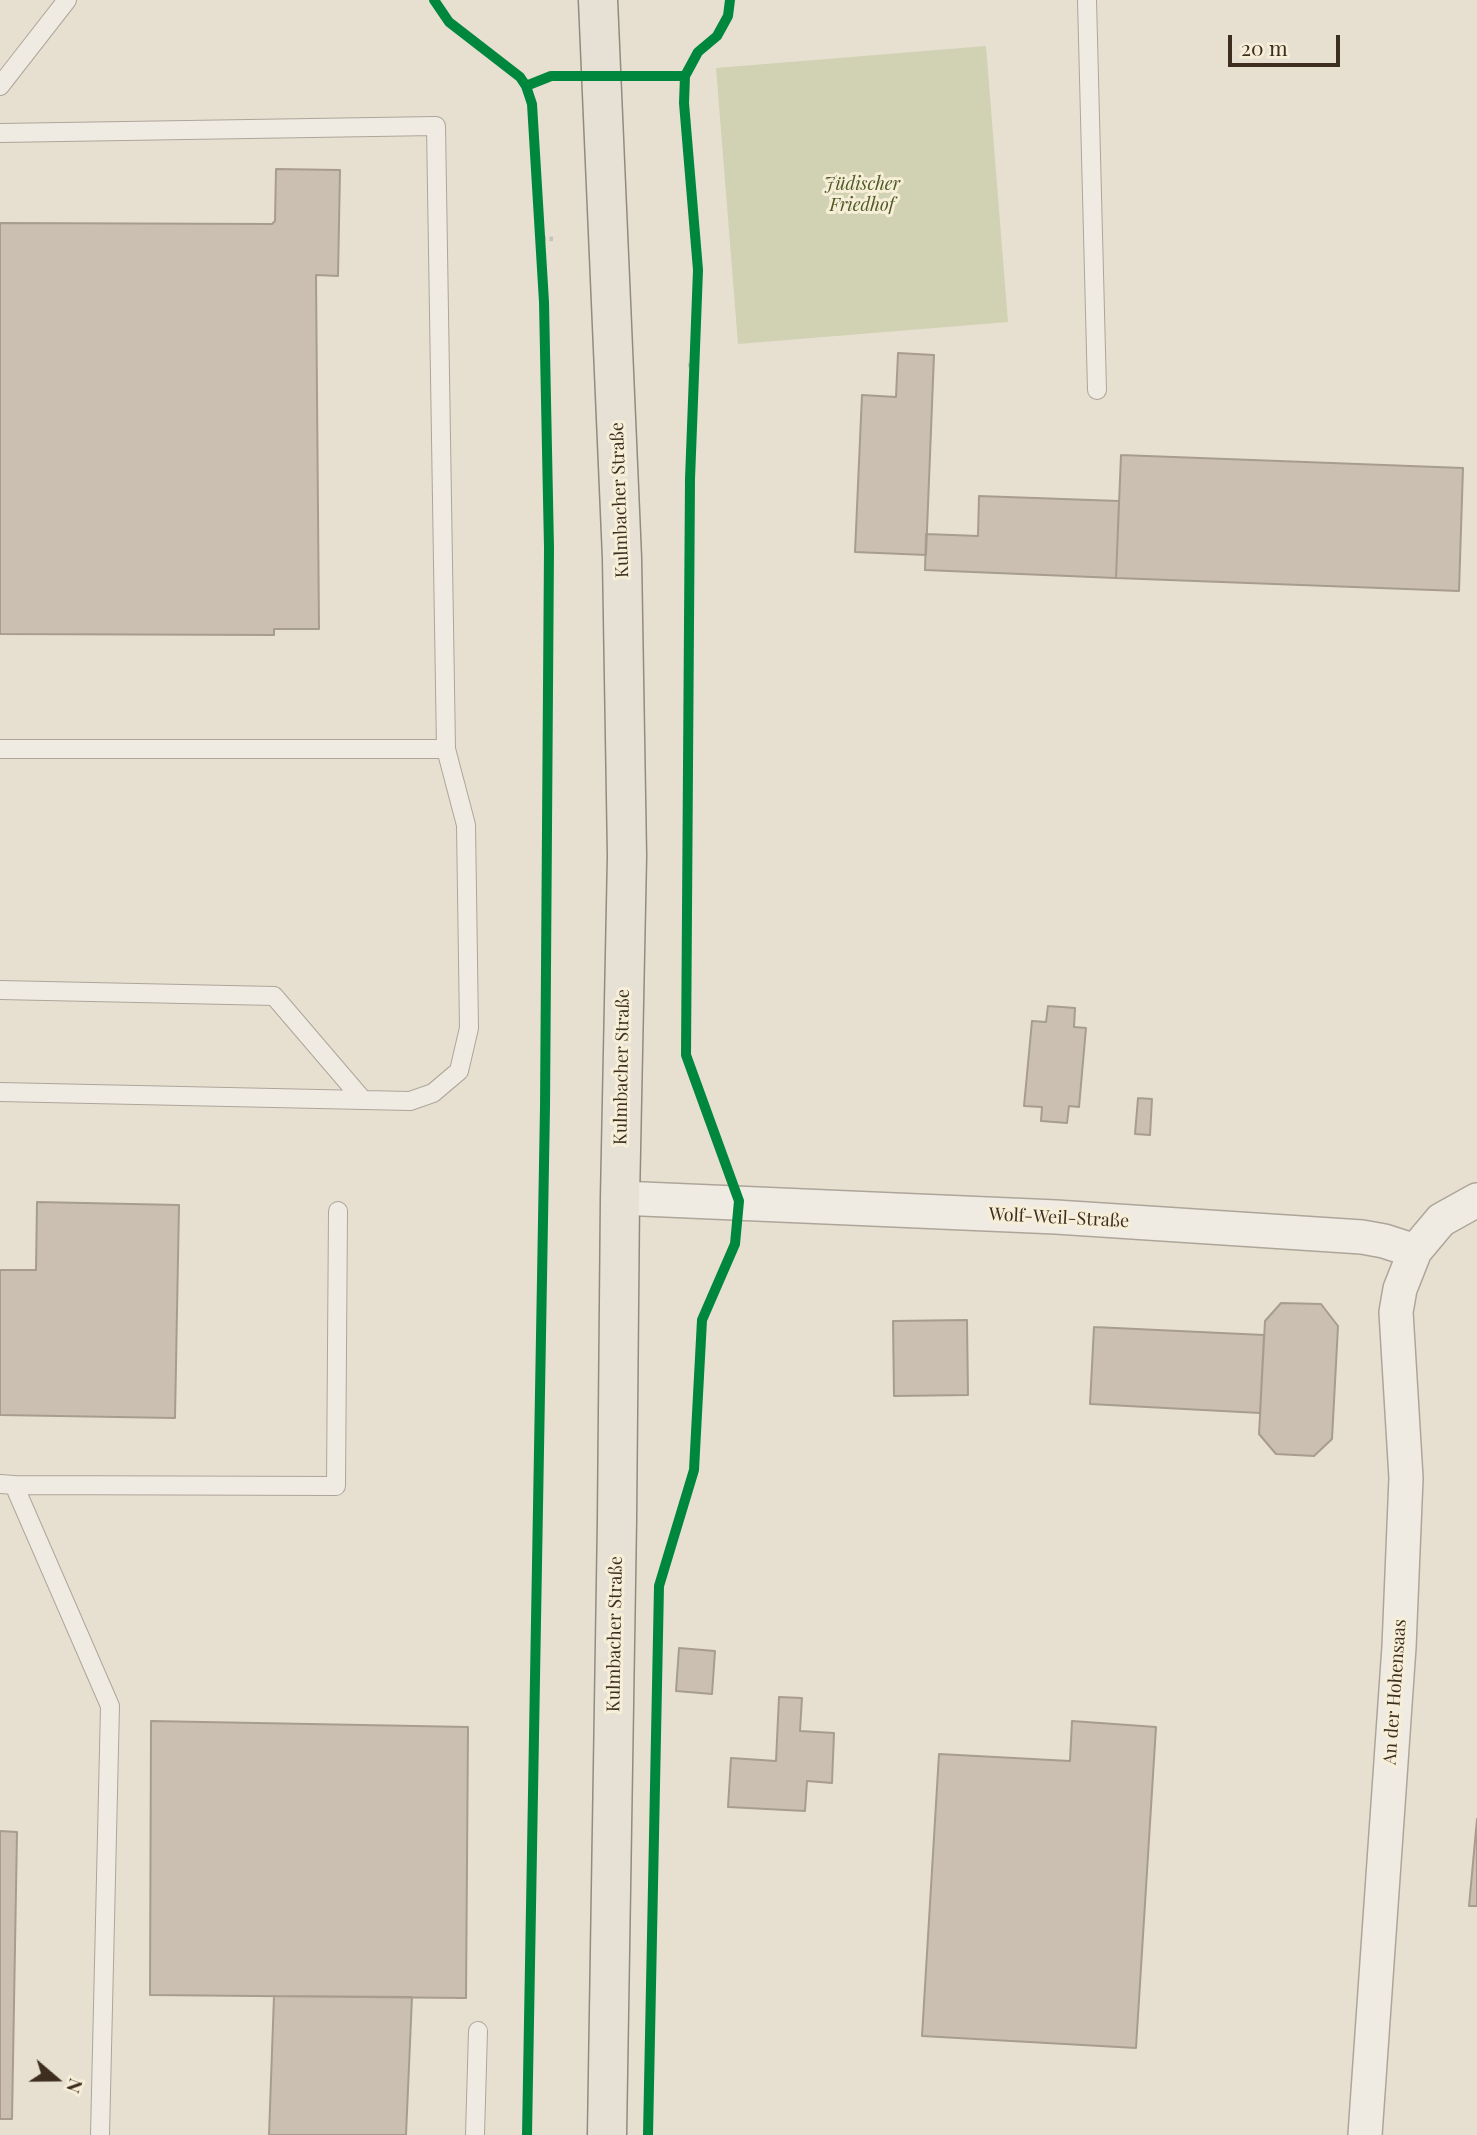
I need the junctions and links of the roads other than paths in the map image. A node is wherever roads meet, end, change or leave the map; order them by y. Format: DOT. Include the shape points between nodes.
graph roads {
  1 [pos="67,0"];
  2 [pos="598,0"];
  3 [pos="1087,0"];
  4 [pos="0,86"];
  5 [pos="0,133"];
  6 [pos="1097,390"];
  7 [pos="0,749"];
  8 [pos="446,749"];
  9 [pos="0,990"];
  10 [pos="0,1092"];
  11 [pos="363,1100"];
  12 [pos="620,1198"];
  13 [pos="1477,1200"];
  14 [pos="338,1211"];
  15 [pos="1415,1251"];
  16 [pos="7,1484"];
  17 [pos="478,2031"];
  18 [pos="100,2135"];
  19 [pos="475,2135"];
  20 [pos="607,2135"];
  21 [pos="1364,2135"];
  1 -- 4 [label="lane"];
  2 -- 12 [label="main road, Kulmbacher Straße" via="622,571 627,856"];
  3 -- 6 [label="lane"];
  5 -- 8 [label="lane" via="436,126"];
  7 -- 8 [label="lane"];
  8 -- 11 [label="lane" via="466,825 469,1028 459,1071 433,1093 410,1101"];
  9 -- 11 [label="lane" via="274,996"];
  10 -- 11 [label="lane"];
  12 -- 15 [label="street, Wolf-Weil-Straße" via="1015,1215 1362,1237"];
  12 -- 20 [label="main road, Kulmbacher Straße"];
  13 -- 15 [label="street" via="1441,1220"];
  14 -- 16 [label="lane" via="336,1486"];
  15 -- 21 [label="street, An der Hohensaas" via="1399,1289 1396,1312 1406,1478 1399,1647"];
  16 -- 18 [label="lane" via="110,1706"];
  17 -- 19 [label="lane"];
}
